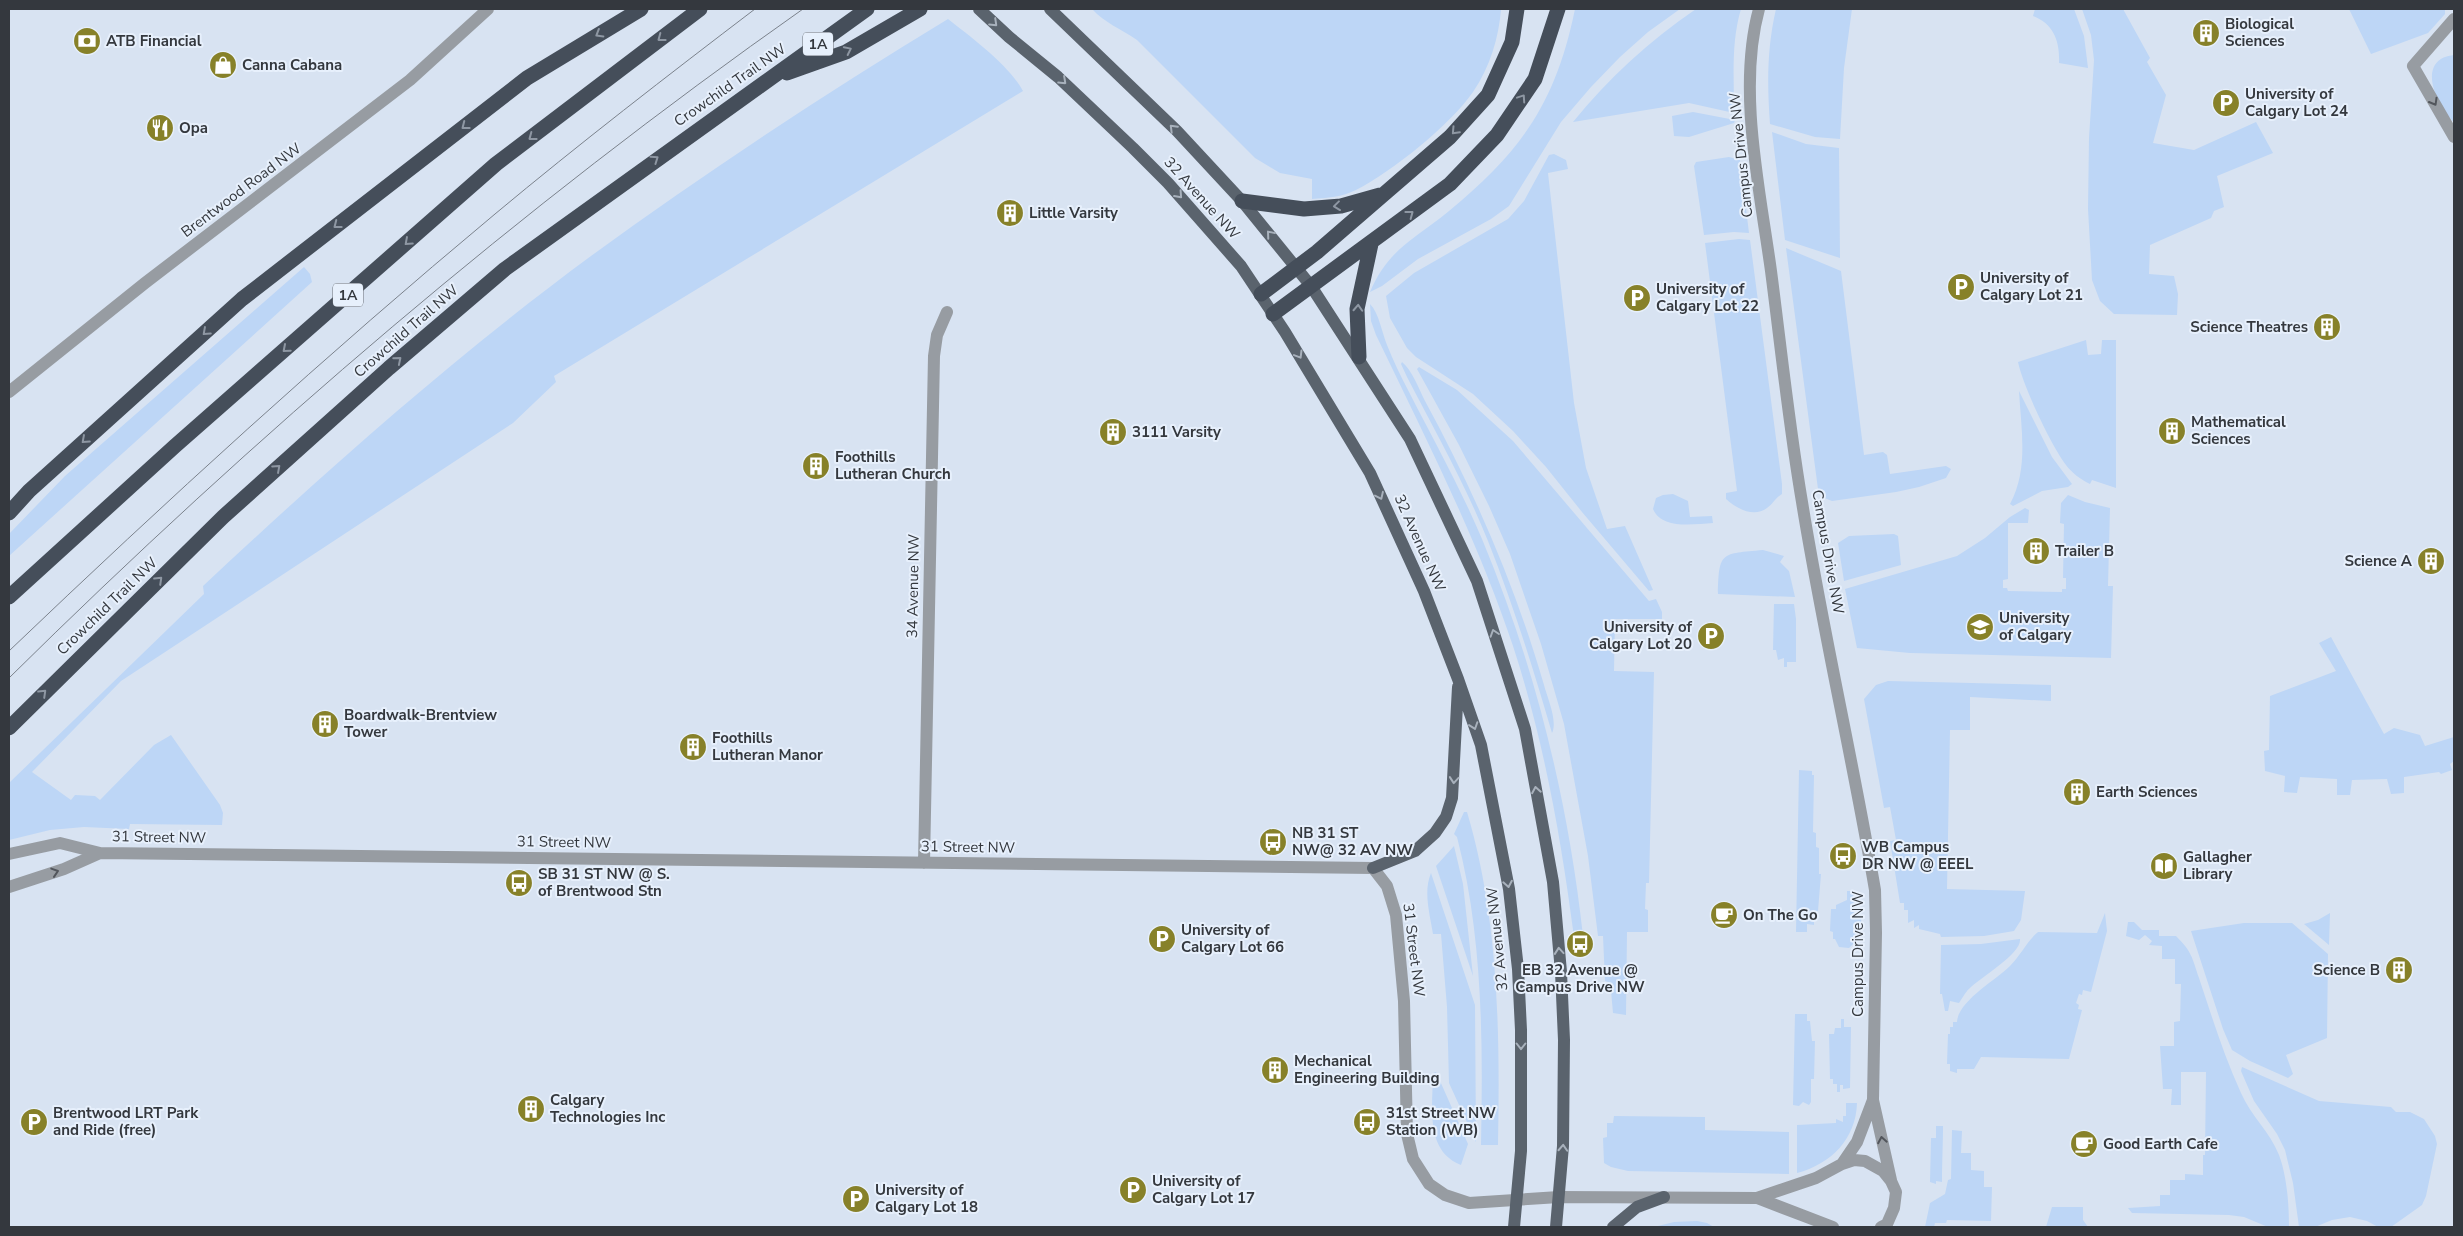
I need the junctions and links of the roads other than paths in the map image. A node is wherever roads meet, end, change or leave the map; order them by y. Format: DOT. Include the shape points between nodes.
graph roads {
  1 [pos="488,9"];
  2 [pos="641,9"];
  3 [pos="700,9"];
  4 [pos="867,9"];
  5 [pos="920,9"];
  6 [pos="979,9"];
  7 [pos="1050,9"];
  8 [pos="1517,9"];
  9 [pos="1558,9"];
  10 [pos="1760,9"];
  11 [pos="2454,19"];
  12 [pos="769,79"];
  13 [pos="2454,137"];
  14 [pos="1384,194"];
  15 [pos="1242,201"];
  16 [pos="1371,244"];
  17 [pos="1296,267"];
  18 [pos="1311,286"];
  19 [pos="1261,294"];
  20 [pos="947,312"];
  21 [pos="1273,314"];
  22 [pos="1359,357"];
  23 [pos="9,392"];
  24 [pos="9,513"];
  25 [pos="9,597"];
  26 [pos="1458,679"];
  27 [pos="9,728"];
  28 [pos="100,853"];
  29 [pos="9,854"];
  30 [pos="924,863"];
  31 [pos="1373,868"];
  32 [pos="9,887"];
  33 [pos="1873,1100"];
  34 [pos="1842,1164"];
  35 [pos="1891,1181"];
  36 [pos="1559,1197"];
  37 [pos="1664,1197"];
  38 [pos="1757,1198"];
  39 [pos="1517,1201"];
  40 [pos="1514,1227"];
  41 [pos="1556,1227"];
  42 [pos="1613,1227"];
  43 [pos="1833,1227"];
  44 [pos="1881,1227"];
  1 -- 23 [label="street, Brentwood Road NW" via="410,80 145,283"];
  2 -- 24 [label="highway, one-way" via="527,78 242,299 29,490"];
  3 -- 25 [label="highway, 1A, one-way" via="496,164 175,446"];
  4 -- 12 [label="highway, Crowchild Trail NW / 1A"];
  12 -- 5 [label="highway, one-way" via="846,52"];
  6 -- 19 [label="main road, 32 Avenue NW, one-way" via="1058,77 1168,183 1241,266"];
  15 -- 7 [label="main road, 32 Avenue NW, one-way" via="1177,131"];
  8 -- 14 [label="highway, one-way" via="1512,42 1488,95 1450,137"];
  16 -- 9 [label="highway, one-way" via="1450,184 1497,135 1535,79"];
  10 -- 33 [label="street, Campus Drive NW" via="1752,46 1750,79 1769,260 1802,503 1875,890"];
  11 -- 13 [label="street, one-way" via="2413,66"];
  27 -- 12 [label="highway, Crowchild Trail NW / 1A, one-way" via="223,517 411,349 505,269"];
  14 -- 15 [label="highway, one-way" via="1341,206 1304,209"];
  14 -- 17 [label="highway"];
  17 -- 15 [label="main road, 32 Avenue NW, one-way"];
  16 -- 18 [label="highway"];
  22 -- 16 [label="highway, one-way" via="1357,309"];
  17 -- 18 [label="main road, 32 Avenue NW"];
  17 -- 19 [label="highway"];
  18 -- 21 [label="highway"];
  18 -- 22 [label="main road, 32 Avenue NW"];
  19 -- 21 [label="main road, 32 Avenue NW"];
  20 -- 30 [label="street, 34 Avenue NW" via="937,335 934,356"];
  21 -- 26 [label="main road, 32 Avenue NW, one-way" via="1370,472 1424,591"];
  36 -- 22 [label="main road, 32 Avenue NW, one-way" via="1564,1040 1561,972 1553,882 1525,729 1478,581 1410,438"];
  26 -- 31 [label="main road, one-way" via="1452,798 1446,817 1435,833 1415,851"];
  26 -- 39 [label="main road, 32 Avenue NW, one-way" via="1481,746 1510,889 1521,1030 1521,1151"];
  28 -- 29 [label="street, 31 Street NW" via="60,843"];
  28 -- 30 [label="street, 31 Street NW"];
  32 -- 28 [label="street, 31 Street NW, one-way"];
  30 -- 31 [label="street, 31 Street NW"];
  31 -- 39 [label="street, 31 Street NW" via="1388,886 1396,914 1404,1001 1407,1134 1413,1159 1429,1184 1445,1195 1470,1203"];
  33 -- 34 [label="street, Campus Drive NW" via="1867,1122"];
  35 -- 33 [label="street, Campus Drive NW, one-way"];
  34 -- 35 [label="street" via="1865,1160 1883,1171"];
  34 -- 38 [label="street" via="1816,1178"];
  35 -- 44 [label="street, Campus Drive NW" via="1896,1192 1894,1208 1887,1224"];
  36 -- 37 [label="street"];
  36 -- 39 [label="street, 31 Street NW"];
  36 -- 41 [label="main road, 32 Avenue NW"];
  37 -- 38 [label="street"];
  37 -- 42 [label="main road" via="1638,1207"];
  38 -- 43 [label="street"];
  39 -- 40 [label="main road, 32 Avenue NW"];
}
